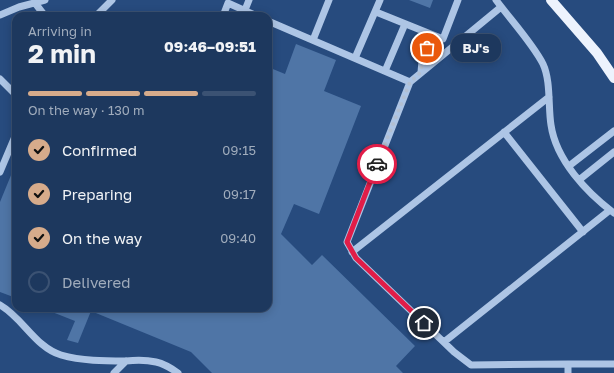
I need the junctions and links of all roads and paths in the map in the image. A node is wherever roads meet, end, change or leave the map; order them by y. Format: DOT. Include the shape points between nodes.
graph roads {
  1 [pos="46,0"];
  2 [pos="112,0"];
  3 [pos="249,0"];
  4 [pos="329,0"];
  5 [pos="380,0"];
  6 [pos="458,0"];
  7 [pos="496,0"];
  8 [pos="551,0"];
  9 [pos="35,3"];
  10 [pos="501,7"];
  11 [pos="245,10"];
  12 [pos="42,12"];
  13 [pos="100,12"];
  14 [pos="225,12"];
  15 [pos="249,12"];
  16 [pos="376,12"];
  17 [pos="0,15"];
  18 [pos="272,23"];
  19 [pos="405,24"];
  20 [pos="432,35"];
  21 [pos="443,39"];
  22 [pos="313,40"];
  23 [pos="453,46"];
  24 [pos="355,58"];
  25 [pos="385,71"];
  26 [pos="421,72"];
  27 [pos="614,78"];
  28 [pos="0,79"];
  29 [pos="410,82"];
  30 [pos="12,91"];
  31 [pos="549,97"];
  32 [pos="614,131"];
  33 [pos="504,132"];
  34 [pos="12,144"];
  35 [pos="614,152"];
  36 [pos="569,166"];
  37 [pos="0,172"];
  38 [pos="579,180"];
  39 [pos="612,211"];
  40 [pos="583,232"];
  41 [pos="352,252"];
  42 [pos="0,305"];
  43 [pos="444,342"];
  44 [pos="126,360"];
  45 [pos="568,364"];
  46 [pos="614,364"];
  47 [pos="114,373"];
  48 [pos="178,373"];
  49 [pos="568,373"];
  1 -- 9 [label="lane"];
  2 -- 13 [label="lane"];
  3 -- 11 [label="lane"];
  4 -- 22 [label="lane"];
  5 -- 16 [label="lane"];
  6 -- 21 [label="lane"];
  7 -- 10 [label="lane"];
  8 -- 27 [label="main road"];
  9 -- 12 [label="lane"];
  9 -- 17 [label="lane"];
  10 -- 23 [label="lane"];
  10 -- 31 [label="lane" via="543,65"];
  11 -- 14 [label="lane" via="228,3"];
  11 -- 15 [label="lane"];
  16 -- 19 [label="lane"];
  16 -- 24 [label="lane"];
  18 -- 22 [label="lane"];
  19 -- 20 [label="lane"];
  19 -- 25 [label="lane"];
  20 -- 21 [label="lane"];
  20 -- 26 [label="lane" via="422,61"];
  21 -- 23 [label="lane"];
  22 -- 24 [label="lane"];
  23 -- 26 [label="lane"];
  24 -- 25 [label="lane"];
  25 -- 29 [label="lane"];
  26 -- 29 [label="lane"];
  28 -- 30 [label="lane"];
  29 -- 41 [label="lane" via="347,242"];
  31 -- 33 [label="lane"];
  31 -- 36 [label="lane" via="554,140"];
  32 -- 36 [label="lane"];
  33 -- 40 [label="lane"];
  33 -- 41 [label="lane"];
  34 -- 37 [label="lane"];
  35 -- 38 [label="lane"];
  36 -- 38 [label="lane"];
  38 -- 39 [label="lane" via="598,201"];
  39 -- 40 [label="lane"];
  40 -- 43 [label="lane"];
  41 -- 43 [label="lane"];
  42 -- 44 [label="lane" via="9,310 39,343 54,352 85,360"];
  43 -- 45 [label="lane" via="471,365"];
  44 -- 47 [label="lane"];
  44 -- 48 [label="lane" via="156,362 169,366"];
  45 -- 46 [label="lane"];
  45 -- 49 [label="lane"];
}
